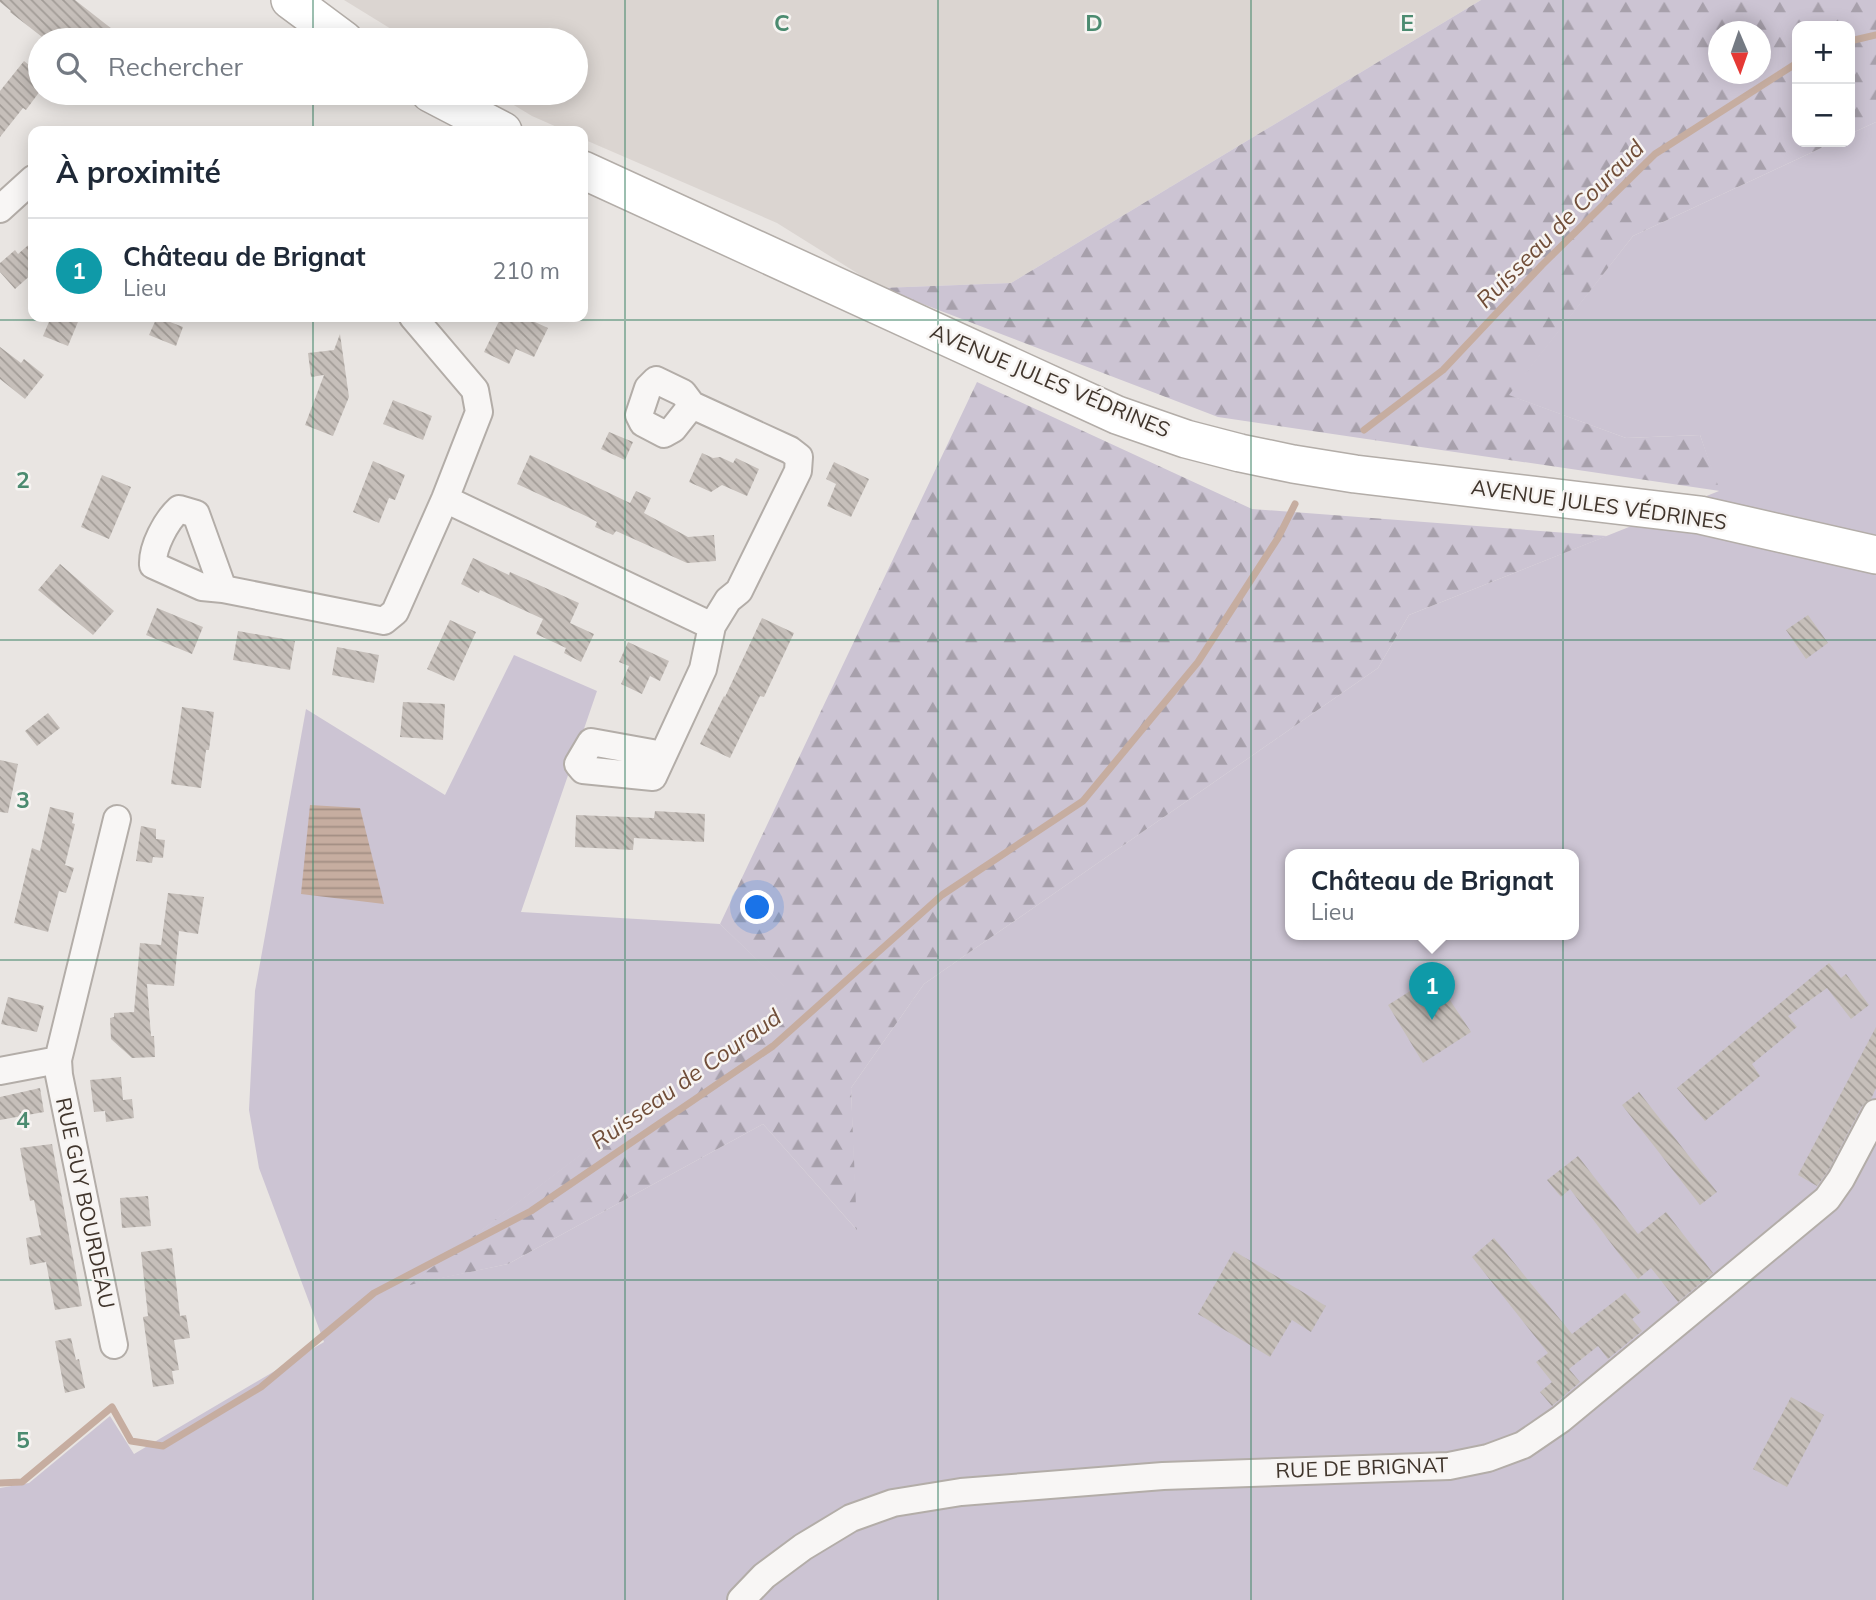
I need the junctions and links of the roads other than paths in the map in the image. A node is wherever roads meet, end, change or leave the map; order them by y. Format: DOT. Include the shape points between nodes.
graph roads {
  1 [pos="291,3"];
  2 [pos="327,28"];
  3 [pos="447,105"];
  4 [pos="476,125"];
  5 [pos="588,172"];
  6 [pos="28,184"];
  7 [pos="0,209"];
  8 [pos="418,322"];
  9 [pos="692,405"];
  10 [pos="445,499"];
  11 [pos="1876,555"];
  12 [pos="223,589"];
  13 [pos="712,626"];
  14 [pos="663,755"];
  15 [pos="117,819"];
  16 [pos="58,1060"];
  17 [pos="0,1071"];
  18 [pos="1876,1113"];
  19 [pos="114,1345"];
  20 [pos="741,1600"];
  1 -- 2 [label="main road"];
  3 -- 4 [label="main road"];
  5 -- 11 [label="main road, AVENUE JULES VÉDRINES" via="1117,415 1186,439 1355,474 1700,515"];
  6 -- 7 [label="street"];
  8 -- 10 [label="street" via="475,390 479,412"];
  9 -- 13 [label="street" via="799,457 798,471 739,591"];
  10 -- 12 [label="street" via="395,612 384,621"];
  10 -- 13 [label="street"];
  13 -- 14 [label="street" via="704,669"];
  15 -- 16 [label="street, RUE GUY BOURDEAU"];
  16 -- 17 [label="street"];
  16 -- 19 [label="street, RUE GUY BOURDEAU"];
  18 -- 20 [label="street, RUE DE BRIGNAT" via="1827,1199 1561,1419 1523,1445 1449,1466 1163,1476 961,1492 893,1503 851,1518 803,1547"];
}
